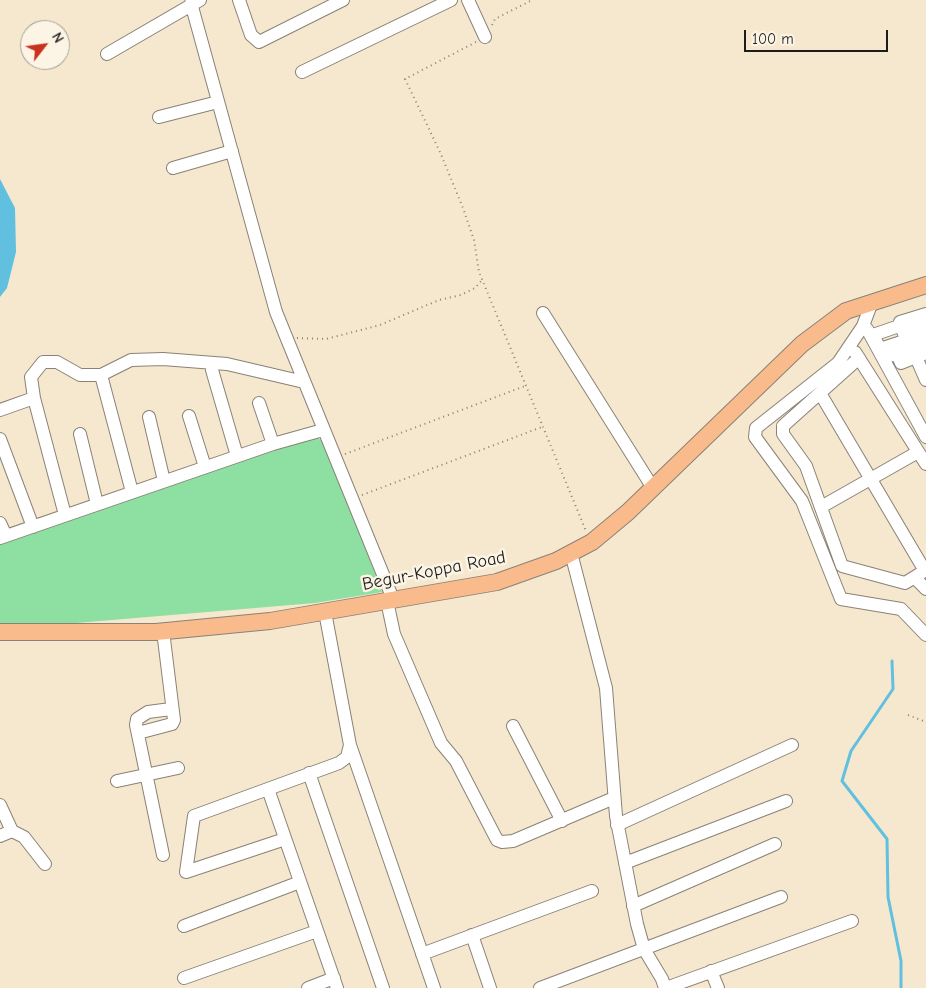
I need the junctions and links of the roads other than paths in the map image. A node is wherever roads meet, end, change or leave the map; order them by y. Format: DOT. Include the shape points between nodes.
graph roads {
  1 [pos="239,0"];
  2 [pos="343,0"];
  3 [pos="451,0"];
  4 [pos="468,0"];
  5 [pos="196,2"];
  6 [pos="485,37"];
  7 [pos="107,54"];
  8 [pos="302,72"];
  9 [pos="218,102"];
  10 [pos="159,117"];
  11 [pos="232,152"];
  12 [pos="174,168"];
  13 [pos="926,285"];
  14 [pos="872,302"];
  15 [pos="926,306"];
  16 [pos="543,313"];
  17 [pos="926,314"];
  18 [pos="926,324"];
  19 [pos="926,334"];
  20 [pos="858,335"];
  21 [pos="906,340"];
  22 [pos="926,344"];
  23 [pos="897,354"];
  24 [pos="921,355"];
  25 [pos="859,358"];
  26 [pos="883,358"];
  27 [pos="212,370"];
  28 [pos="101,375"];
  29 [pos="926,380"];
  30 [pos="304,382"];
  31 [pos="820,393"];
  32 [pos="34,398"];
  33 [pos="259,403"];
  34 [pos="0,410"];
  35 [pos="189,416"];
  36 [pos="149,418"];
  37 [pos="323,430"];
  38 [pos="80,434"];
  39 [pos="926,437"];
  40 [pos="0,439"];
  41 [pos="273,444"];
  42 [pos="918,452"];
  43 [pos="237,456"];
  44 [pos="926,464"];
  45 [pos="205,468"];
  46 [pos="871,478"];
  47 [pos="164,481"];
  48 [pos="653,488"];
  49 [pos="132,492"];
  50 [pos="98,504"];
  51 [pos="820,507"];
  52 [pos="65,516"];
  53 [pos="0,523"];
  54 [pos="33,527"];
  55 [pos="3,537"];
  56 [pos="571,553"];
  57 [pos="922,573"];
  58 [pos="926,589"];
  59 [pos="390,600"];
  60 [pos="325,612"];
  61 [pos="163,631"];
  62 [pos="0,632"];
  63 [pos="926,635"];
  64 [pos="171,708"];
  65 [pos="513,726"];
  66 [pos="138,734"];
  67 [pos="350,745"];
  68 [pos="792,745"];
  69 [pos="178,768"];
  70 [pos="309,773"];
  71 [pos="147,775"];
  72 [pos="117,780"];
  73 [pos="268,789"];
  74 [pos="614,798"];
  75 [pos="786,801"];
  76 [pos="0,805"];
  77 [pos="562,820"];
  78 [pos="618,825"];
  79 [pos="6,833"];
  80 [pos="286,839"];
  81 [pos="775,844"];
  82 [pos="163,855"];
  83 [pos="625,863"];
  84 [pos="45,864"];
  85 [pos="300,882"];
  86 [pos="592,891"];
  87 [pos="781,897"];
  88 [pos="633,906"];
  89 [pos="852,921"];
  90 [pos="184,926"];
  91 [pos="317,931"];
  92 [pos="472,935"];
  93 [pos="644,949"];
  94 [pos="422,954"];
  95 [pos="711,971"];
  96 [pos="184,978"];
  97 [pos="336,983"];
  98 [pos="308,988"];
  99 [pos="383,988"];
  100 [pos="434,988"];
  101 [pos="490,988"];
  102 [pos="540,988"];
  103 [pos="665,988"];
  104 [pos="718,988"];
  1 -- 2 [label="street" via="252,35 259,42"];
  3 -- 8 [label="street"];
  4 -- 6 [label="street"];
  5 -- 7 [label="street"];
  5 -- 9 [label="street"];
  9 -- 10 [label="street"];
  9 -- 11 [label="street"];
  11 -- 12 [label="street"];
  11 -- 30 [label="street" via="276,312"];
  13 -- 14 [label="main road, Begur-Koppa Road"];
  14 -- 20 [label="street"];
  14 -- 48 [label="main road, Begur-Koppa Road" via="846,311 802,344"];
  15 -- 20 [label="street"];
  16 -- 48 [label="street"];
  17 -- 21 [label="street" via="873,335 880,349"];
  18 -- 21 [label="street" via="903,331"];
  19 -- 21 [label="street"];
  20 -- 25 [label="street"];
  20 -- 26 [label="street"];
  20 -- 63 [label="street" via="838,363 756,428 755,437 802,501 841,599 900,610"];
  22 -- 23 [label="street"];
  23 -- 24 [label="street" via="901,363"];
  23 -- 26 [label="street"];
  24 -- 29 [label="street"];
  25 -- 31 [label="street"];
  25 -- 42 [label="street"];
  26 -- 39 [label="street"];
  27 -- 43 [label="street"];
  28 -- 30 [label="street" via="131,360 163,359 227,364"];
  28 -- 32 [label="street" via="80,375 57,362 43,362 31,377"];
  28 -- 49 [label="street"];
  30 -- 37 [label="street"];
  31 -- 46 [label="street"];
  31 -- 51 [label="street" via="784,426 783,434 806,466"];
  32 -- 34 [label="street"];
  32 -- 52 [label="street"];
  33 -- 41 [label="street"];
  35 -- 45 [label="street"];
  36 -- 47 [label="street"];
  37 -- 41 [label="street"];
  37 -- 59 [label="street"];
  38 -- 50 [label="street"];
  40 -- 54 [label="street"];
  41 -- 43 [label="street"];
  42 -- 44 [label="street"];
  42 -- 46 [label="street"];
  43 -- 45 [label="street"];
  45 -- 47 [label="street"];
  46 -- 51 [label="street"];
  46 -- 57 [label="street"];
  47 -- 49 [label="street"];
  48 -- 56 [label="main road, Begur-Koppa Road" via="592,542"];
  49 -- 50 [label="street"];
  50 -- 52 [label="street"];
  51 -- 57 [label="street" via="842,566 905,583"];
  52 -- 54 [label="street"];
  53 -- 55 [label="street"];
  54 -- 55 [label="street"];
  56 -- 59 [label="main road, Begur-Koppa Road" via="497,582"];
  56 -- 74 [label="street" via="606,688"];
  57 -- 58 [label="street"];
  59 -- 60 [label="main road, Begur-Koppa Road"];
  59 -- 77 [label="street" via="394,634 441,743 456,761 497,840 513,842"];
  60 -- 61 [label="main road, Begur-Koppa Road" via="270,621"];
  60 -- 67 [label="street"];
  61 -- 62 [label="main road, Begur-Koppa Road"];
  61 -- 64 [label="street"];
  64 -- 66 [label="street" via="140,716 137,719"];
  64 -- 66 [label="street" via="172,724"];
  65 -- 77 [label="street"];
  66 -- 71 [label="street"];
  67 -- 70 [label="street" via="347,758"];
  67 -- 94 [label="street"];
  68 -- 78 [label="street"];
  69 -- 71 [label="street"];
  70 -- 73 [label="street"];
  70 -- 99 [label="street"];
  71 -- 72 [label="street"];
  71 -- 82 [label="street"];
  73 -- 80 [label="street"];
  73 -- 80 [label="street" via="194,816 186,872"];
  74 -- 77 [label="street"];
  74 -- 78 [label="street"];
  75 -- 83 [label="street"];
  76 -- 79 [label="street"];
  78 -- 83 [label="street"];
  79 -- 84 [label="street" via="24,837"];
  80 -- 85 [label="street"];
  81 -- 88 [label="street"];
  83 -- 88 [label="street"];
  85 -- 90 [label="street"];
  85 -- 91 [label="street"];
  86 -- 92 [label="street"];
  87 -- 93 [label="street"];
  88 -- 93 [label="street"];
  89 -- 95 [label="street"];
  91 -- 96 [label="street"];
  91 -- 97 [label="street"];
  92 -- 94 [label="street"];
  92 -- 101 [label="street"];
  93 -- 102 [label="street"];
  93 -- 103 [label="street"];
  94 -- 100 [label="street"];
  95 -- 103 [label="street"];
  95 -- 104 [label="street"];
  97 -- 98 [label="street"];
}
